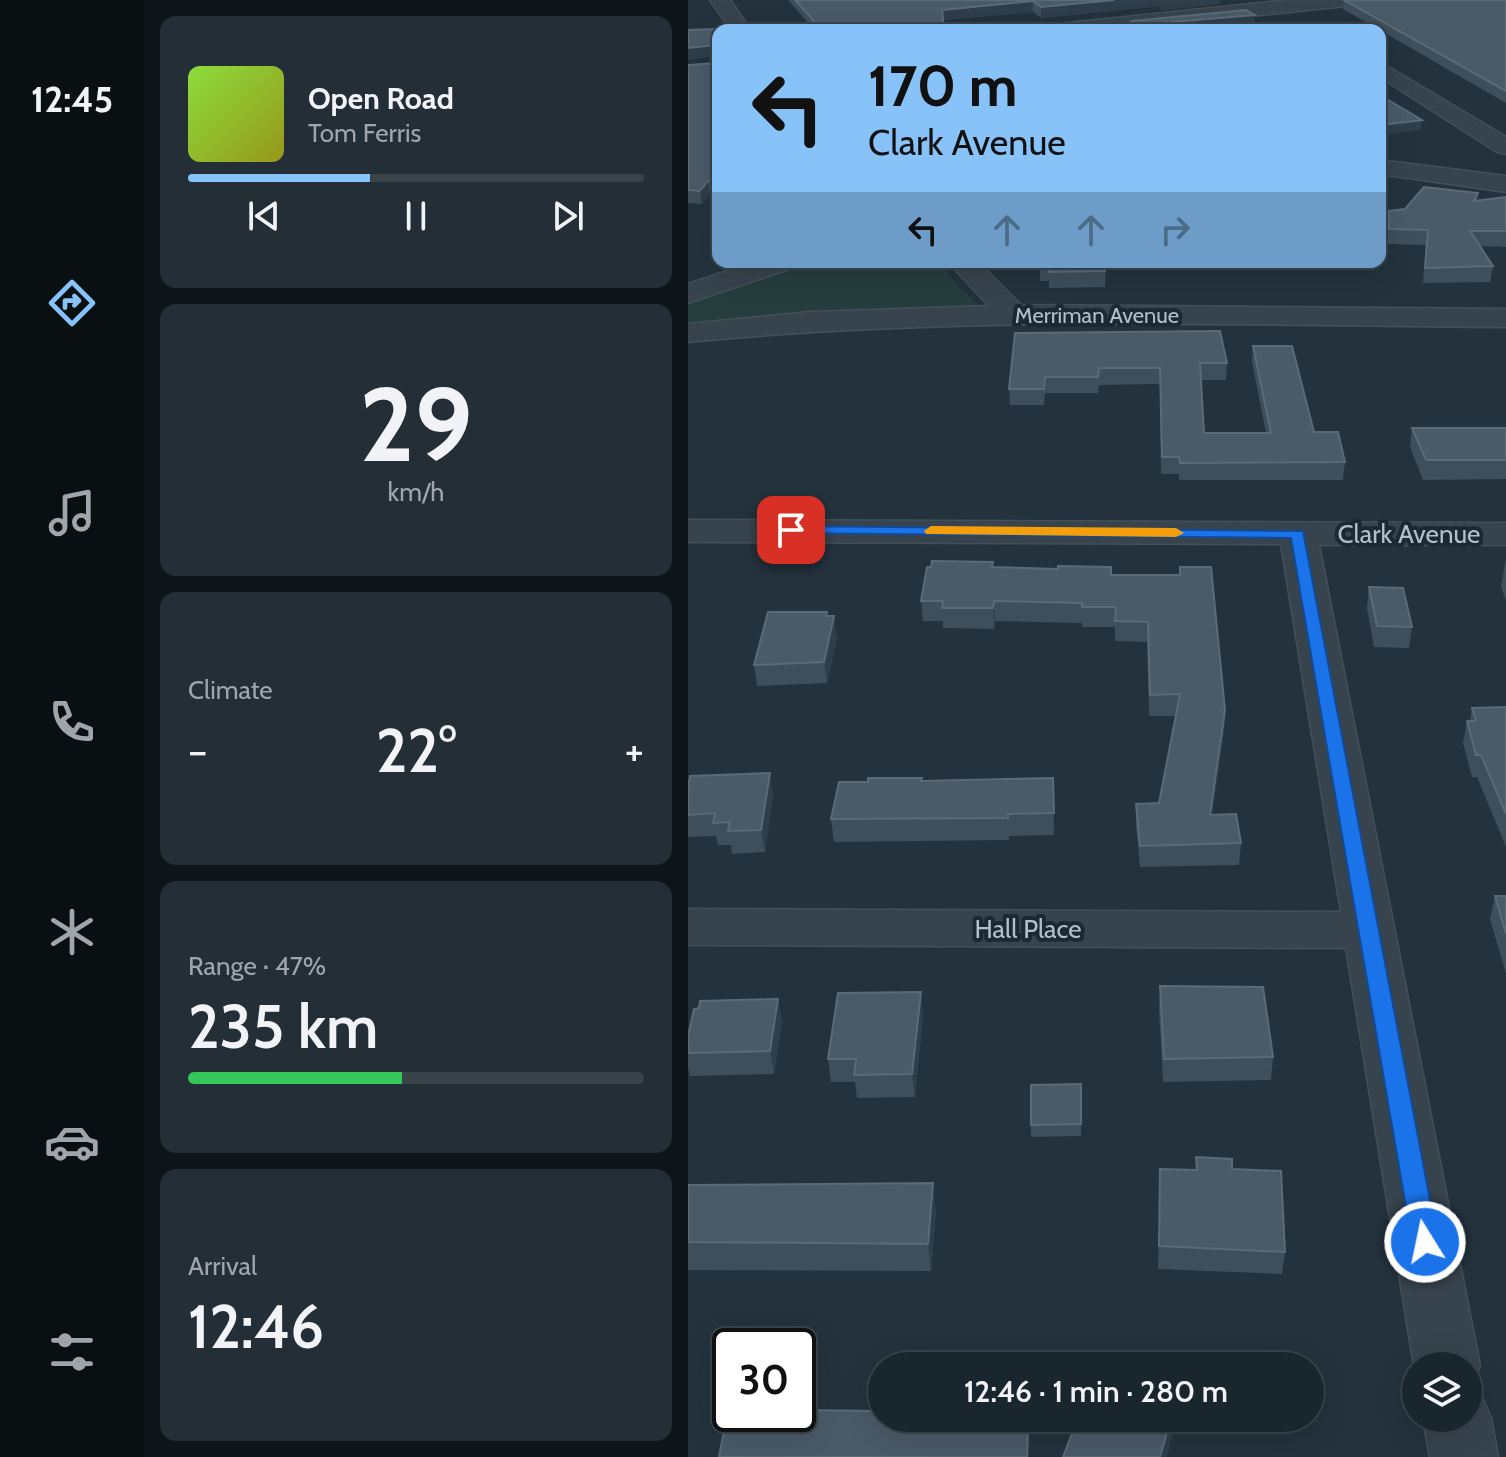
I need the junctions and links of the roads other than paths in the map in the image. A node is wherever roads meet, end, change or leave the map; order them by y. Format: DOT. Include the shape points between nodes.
graph roads {
  1 [pos="720,0"];
  2 [pos="1346,0"];
  3 [pos="1283,7"];
  4 [pos="1309,23"];
  5 [pos="737,24"];
  6 [pos="1117,24"];
  7 [pos="1386,72"];
  8 [pos="1506,147"];
  9 [pos="1386,168"];
  10 [pos="1506,184"];
  11 [pos="764,268"];
  12 [pos="968,268"];
  13 [pos="688,294"];
  14 [pos="1013,314"];
  15 [pos="1506,318"];
  16 [pos="688,333"];
  17 [pos="688,531"];
  18 [pos="1298,534"];
  19 [pos="1506,534"];
  20 [pos="688,927"];
  21 [pos="1368,930"];
  22 [pos="1444,1352"];
  23 [pos="1460,1432"];
  24 [pos="1464,1457"];
  1 -- 5 [label="street"];
  2 -- 3 [label="street"];
  3 -- 4 [label="street"];
  3 -- 6 [label="street"];
  7 -- 8 [label="street"];
  9 -- 10 [label="street"];
  11 -- 13 [label="street"];
  12 -- 14 [label="street"];
  14 -- 15 [label="street, Merriman Avenue"];
  14 -- 16 [label="street, Merriman Avenue" via="810,321"];
  17 -- 18 [label="street, Clark Avenue"];
  18 -- 19 [label="street, Clark Avenue"];
  18 -- 21 [label="street"];
  20 -- 21 [label="street, Hall Place"];
  21 -- 22 [label="street"];
  23 -- 24 [label="street"];
}
